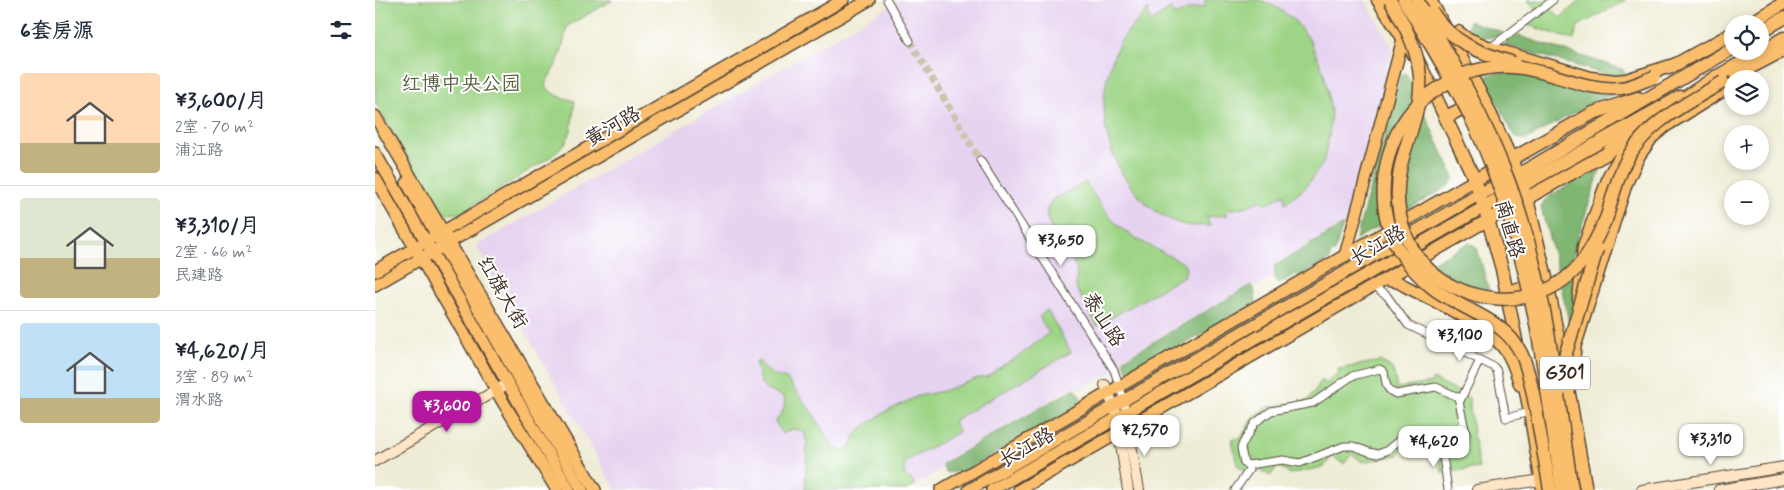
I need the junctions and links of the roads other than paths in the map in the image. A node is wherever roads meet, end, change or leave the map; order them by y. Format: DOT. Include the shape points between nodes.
graph roads {
  1 [pos="843,0"];
  2 [pos="869,0"];
  3 [pos="887,0"];
  4 [pos="1379,0"];
  5 [pos="1390,0"];
  6 [pos="1404,0"];
  7 [pos="1417,0"];
  8 [pos="1551,0"];
  9 [pos="1429,1"];
  10 [pos="1780,7"];
  11 [pos="1765,15"];
  12 [pos="1784,18"];
  13 [pos="1769,27"];
  14 [pos="1724,38"];
  15 [pos="1784,38"];
  16 [pos="1403,39"];
  17 [pos="910,41"];
  18 [pos="1491,48"];
  19 [pos="1783,51"];
  20 [pos="1724,53"];
  21 [pos="1675,65"];
  22 [pos="1739,70"];
  23 [pos="1746,70"];
  24 [pos="1755,70"];
  25 [pos="1552,75"];
  26 [pos="1724,81"];
  27 [pos="1664,89"];
  28 [pos="1483,98"];
  29 [pos="375,116"];
  30 [pos="1446,117"];
  31 [pos="1638,121"];
  32 [pos="375,128"];
  33 [pos="375,153"];
  34 [pos="1511,159"];
  35 [pos="980,160"];
  36 [pos="375,178"];
  37 [pos="1475,180"];
  38 [pos="1520,180"];
  39 [pos="1527,199"];
  40 [pos="1482,201"];
  41 [pos="1608,214"];
  42 [pos="1489,220"];
  43 [pos="440,233"];
  44 [pos="426,241"];
  45 [pos="447,244"];
  46 [pos="415,248"];
  47 [pos="427,255"];
  48 [pos="1345,256"];
  49 [pos="375,271"];
  50 [pos="1386,280"];
  51 [pos="1547,282"];
  52 [pos="375,285"];
  53 [pos="1373,287"];
  54 [pos="1506,292"];
  55 [pos="1574,349"];
  56 [pos="1480,360"];
  57 [pos="507,384"];
  58 [pos="1121,385"];
  59 [pos="1107,389"];
  60 [pos="496,390"];
  61 [pos="1569,394"];
  62 [pos="1460,401"];
  63 [pos="1119,403"];
  64 [pos="1530,412"];
  65 [pos="1121,416"];
  66 [pos="1123,430"];
  67 [pos="1441,443"];
  68 [pos="375,461"];
  69 [pos="1248,465"];
  70 [pos="1784,467"];
  71 [pos="1784,479"];
  72 [pos="1542,485"];
  73 [pos="557,490"];
  74 [pos="569,490"];
  75 [pos="582,490"];
  76 [pos="595,490"];
  77 [pos="941,490"];
  78 [pos="969,490"];
  79 [pos="992,490"];
  80 [pos="1019,490"];
  81 [pos="1128,490"];
  82 [pos="1139,490"];
  83 [pos="1235,490"];
  84 [pos="1448,490"];
  85 [pos="1477,490"];
  86 [pos="1550,490"];
  87 [pos="1562,490"];
  88 [pos="1572,490"];
  89 [pos="1579,490"];
  90 [pos="1586,490"];
  91 [pos="1642,490"];
  92 [pos="1719,490"];
  1 -- 43 [label="main road, 黄河路"];
  2 -- 45 [label="main road, 黄河路"];
  3 -- 17 [label="street"];
  4 -- 16 [label="highway, 南直路 / G301"];
  5 -- 41 [label="highway, bridge" via="1411,38 1420,76 1417,109 1399,174 1399,215 1409,244 1430,271 1469,293 1500,299 1531,296 1553,286 1577,268 1592,249"];
  6 -- 87 [label="highway, bridge" via="1470,116 1508,215 1534,315"];
  7 -- 88 [label="highway, bridge" via="1480,112 1513,193 1544,314"];
  8 -- 18 [label="street"];
  9 -- 18 [label="highway" via="1454,29 1466,38"];
  9 -- 25 [label="highway, bridge" via="1439,23 1470,48"];
  9 -- 28 [label="highway, 南直路 / G301"];
  10 -- 11 [label="highway"];
  12 -- 13 [label="highway"];
  14 -- 21 [label="highway"];
  15 -- 22 [label="highway, 长江路"];
  16 -- 30 [label="highway, 南直路 / G301" via="1417,59"];
  16 -- 48 [label="main road"];
  18 -- 21 [label="highway" via="1604,80 1626,80"];
  19 -- 23 [label="highway"];
  19 -- 24 [label="highway"];
  20 -- 27 [label="highway, 长江路"];
  21 -- 25 [label="highway, bridge" via="1654,77 1613,89"];
  25 -- 86 [label="highway, bridge" via="1523,67 1495,67 1460,75 1436,89 1419,102 1399,131 1387,162 1383,194 1393,239 1417,273 1435,289 1501,329 1521,354 1531,385"];
  26 -- 31 [label="highway, 长江路"];
  26 -- 41 [label="highway, bridge" via="1646,132 1624,166"];
  26 -- 55 [label="highway" via="1652,137 1639,155 1626,183"];
  26 -- 55 [label="highway" via="1670,107 1644,128 1616,162 1584,246"];
  27 -- 34 [label="highway" via="1593,113"];
  27 -- 38 [label="highway, 长江路"];
  28 -- 30 [label="highway"];
  28 -- 34 [label="highway, 南直路 / G301"];
  29 -- 43 [label="main road, 红旗大街"];
  30 -- 37 [label="highway, 南直路 / G301"];
  31 -- 38 [label="highway, 长江路"];
  31 -- 39 [label="highway" via="1606,154"];
  32 -- 43 [label="main road, 红旗大街"];
  33 -- 44 [label="main road, 红旗大街"];
  34 -- 37 [label="highway"];
  34 -- 38 [label="highway, 南直路 / G301"];
  35 -- 58 [label="street, 泰山路"];
  36 -- 46 [label="main road, 红旗大街"];
  37 -- 40 [label="highway, 南直路 / G301"];
  37 -- 48 [label="main road"];
  38 -- 39 [label="highway, 南直路 / G301"];
  38 -- 40 [label="highway, 长江路"];
  39 -- 42 [label="highway"];
  39 -- 51 [label="highway, 南直路 / G301"];
  40 -- 42 [label="highway, 南直路 / G301"];
  40 -- 63 [label="main road, 长江路"];
  40 -- 65 [label="main road, 长江路"];
  41 -- 89 [label="highway, bridge" via="1563,363 1562,379"];
  42 -- 50 [label="main road"];
  42 -- 54 [label="highway, 南直路 / G301"];
  43 -- 44 [label="main road, 黄河路"];
  43 -- 45 [label="main road, 红旗大街"];
  44 -- 46 [label="main road, 黄河路"];
  44 -- 47 [label="main road, 红旗大街"];
  45 -- 47 [label="main road, 黄河路"];
  45 -- 75 [label="main road, 红旗大街"];
  45 -- 76 [label="main road, 红旗大街"];
  46 -- 47 [label="main road, 红旗大街"];
  46 -- 49 [label="main road, 黄河路"];
  47 -- 52 [label="main road, 黄河路"];
  47 -- 57 [label="main road, 红旗大街"];
  47 -- 60 [label="main road, 红旗大街"];
  48 -- 58 [label="main road"];
  50 -- 53 [label="main road"];
  50 -- 64 [label="main road" via="1398,282 1472,323 1503,348 1515,370"];
  51 -- 54 [label="highway"];
  51 -- 61 [label="highway, 南直路 / G301"];
  53 -- 56 [label="street" via="1387,296 1407,325"];
  53 -- 66 [label="main road"];
  54 -- 64 [label="highway, 南直路 / G301"];
  55 -- 61 [label="highway"];
  56 -- 62 [label="street"];
  56 -- 64 [label="street" via="1497,371 1506,418"];
  57 -- 60 [label="street"];
  57 -- 74 [label="main road, 红旗大街"];
  58 -- 59 [label="main road"];
  58 -- 63 [label="street, 泰山路"];
  59 -- 63 [label="street, 泰山路"];
  59 -- 77 [label="main road"];
  60 -- 68 [label="street"];
  60 -- 73 [label="main road, 红旗大街"];
  61 -- 90 [label="highway, 南直路 / G301"];
  62 -- 67 [label="street" via="1465,439"];
  62 -- 69 [label="street" via="1436,387 1396,394 1387,389 1384,372 1361,372 1313,403 1271,411 1255,423 1241,448 1244,462"];
  63 -- 65 [label="street, 泰山路"];
  63 -- 78 [label="main road, 长江路"];
  64 -- 72 [label="highway, 南直路 / G301"];
  65 -- 66 [label="street, 泰山路"];
  65 -- 79 [label="main road, 长江路"];
  66 -- 80 [label="main road"];
  66 -- 81 [label="street, 泰山路"];
  66 -- 82 [label="street, 泰山路"];
  67 -- 69 [label="street" via="1415,435 1402,438 1378,454 1343,446 1300,464 1283,460"];
  67 -- 84 [label="street"];
  69 -- 83 [label="street" via="1249,470"];
  70 -- 91 [label="street"];
  71 -- 92 [label="street"];
  72 -- 85 [label="street"];
}
